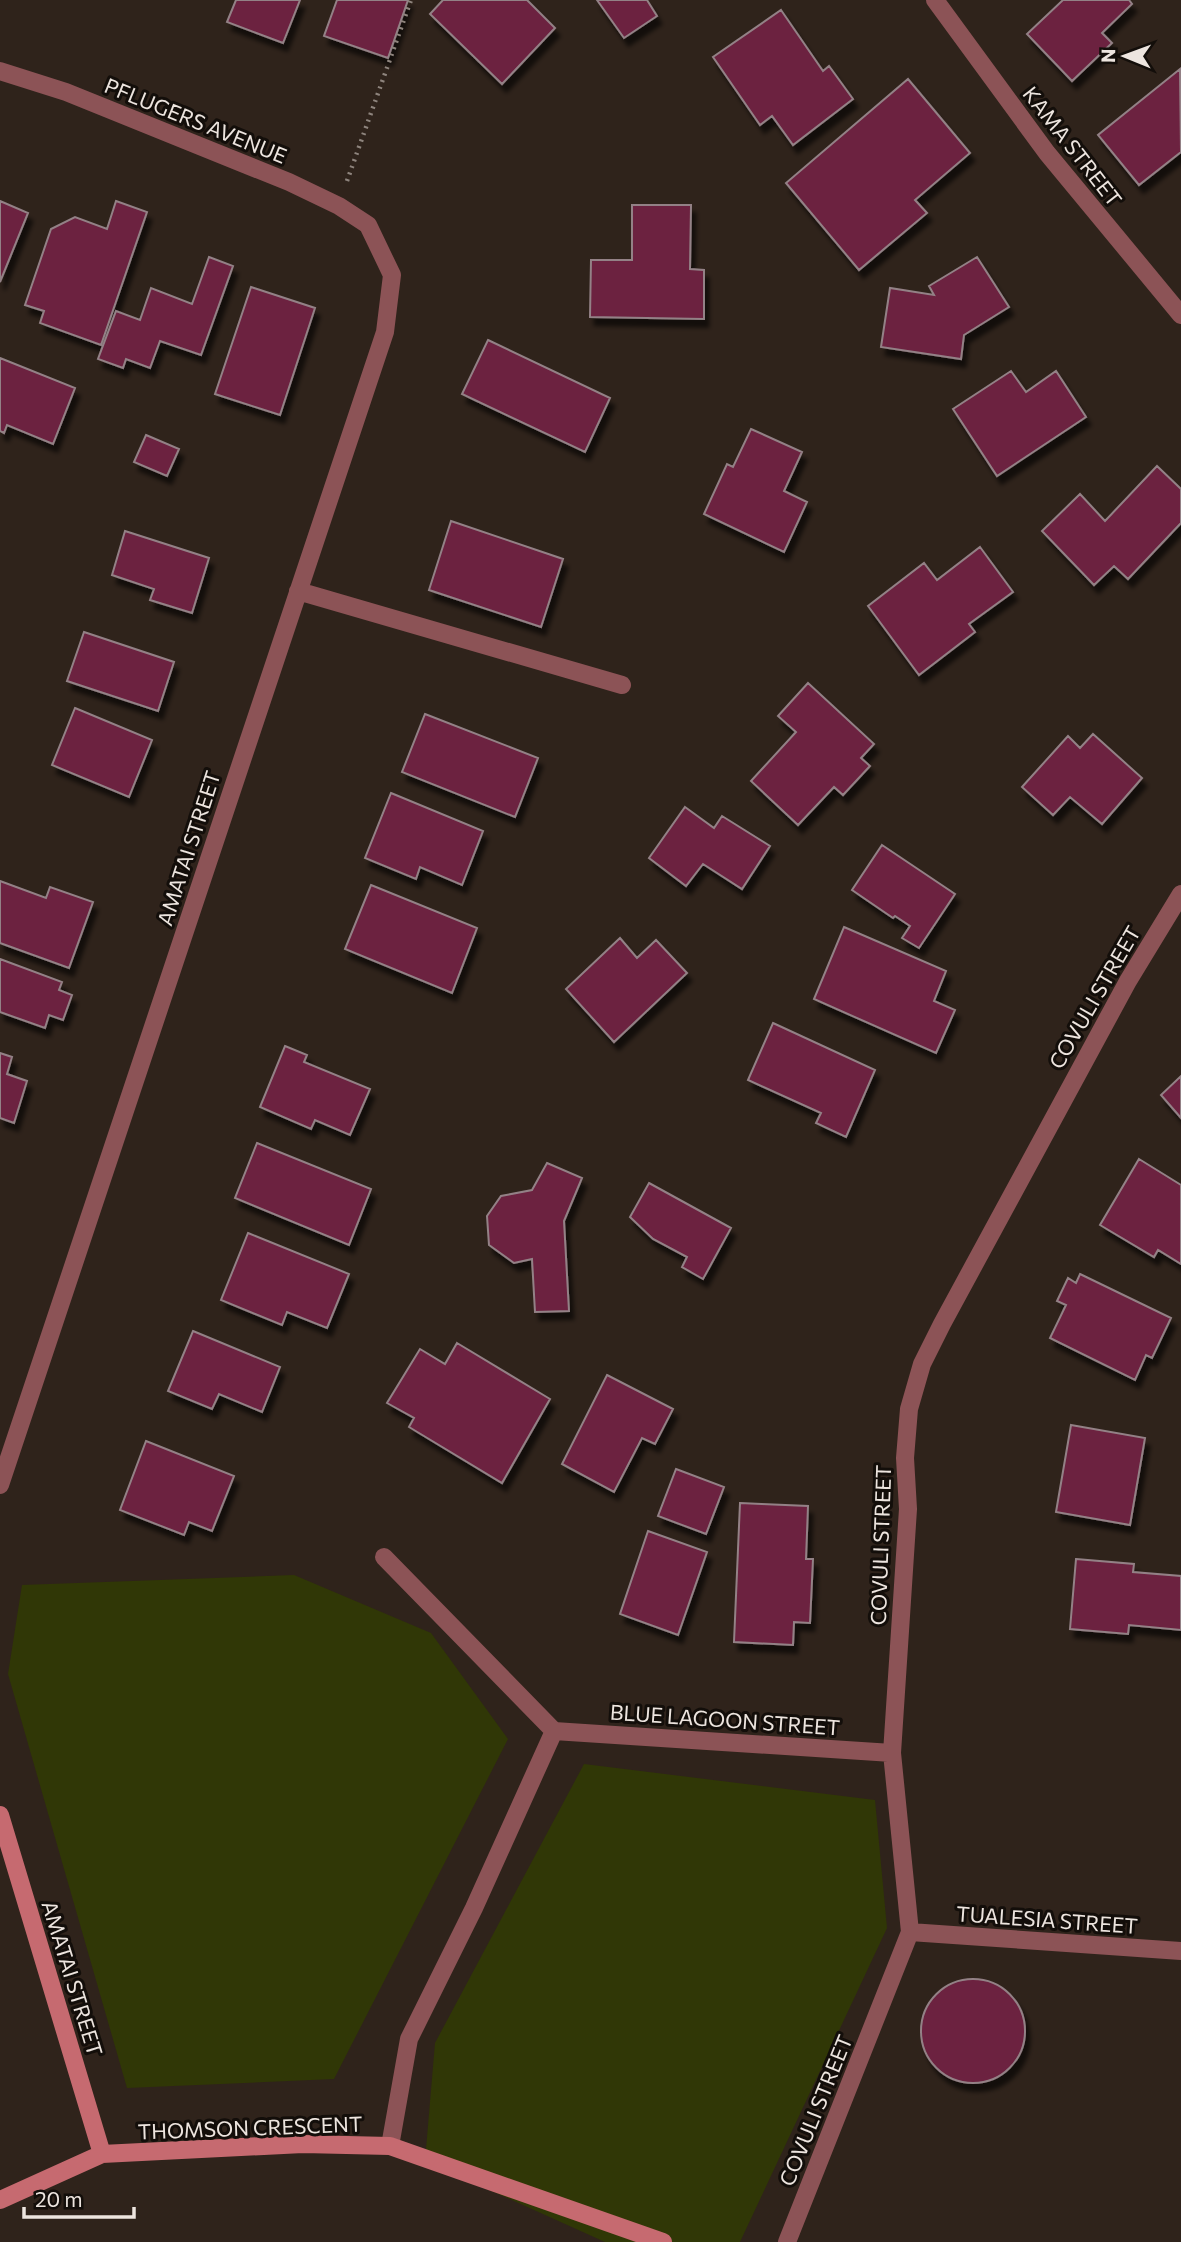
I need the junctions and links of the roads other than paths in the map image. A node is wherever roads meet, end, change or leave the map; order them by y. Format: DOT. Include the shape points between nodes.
graph roads {
  1 [pos="935,0"];
  2 [pos="0,71"];
  3 [pos="368,226"];
  4 [pos="1181,315"];
  5 [pos="298,591"];
  6 [pos="622,685"];
  7 [pos="1181,894"];
  8 [pos="0,1485"];
  9 [pos="384,1557"];
  10 [pos="554,1731"];
  11 [pos="892,1753"];
  12 [pos="0,1815"];
  13 [pos="910,1932"];
  14 [pos="1181,1951"];
  15 [pos="390,2146"];
  16 [pos="102,2154"];
  17 [pos="0,2200"];
  18 [pos="663,2242"];
  19 [pos="787,2242"];
  1 -- 4 [label="street, KAMA STREET" via="1046,153"];
  2 -- 3 [label="street, PFLUGERS AVENUE" via="66,92 289,182"];
  3 -- 5 [label="street, AMATAI STREET" via="393,275 385,332"];
  5 -- 6 [label="street"];
  5 -- 8 [label="street, AMATAI STREET"];
  7 -- 11 [label="street, COVULI STREET" via="1115,1005 922,1364 909,1409 905,1458 908,1509"];
  9 -- 10 [label="street"];
  10 -- 11 [label="street, BLUE LAGOON STREET"];
  10 -- 15 [label="street" via="410,2039"];
  11 -- 13 [label="street, COVULI STREET"];
  12 -- 16 [label="main road, AMATAI STREET"];
  13 -- 14 [label="street, TUALESIA STREET"];
  13 -- 19 [label="street, COVULI STREET"];
  15 -- 16 [label="main road, THOMSON CRESCENT" via="303,2144"];
  15 -- 18 [label="main road, THOMSON CRESCENT"];
  16 -- 17 [label="main road, THOMSON CRESCENT"];
}
